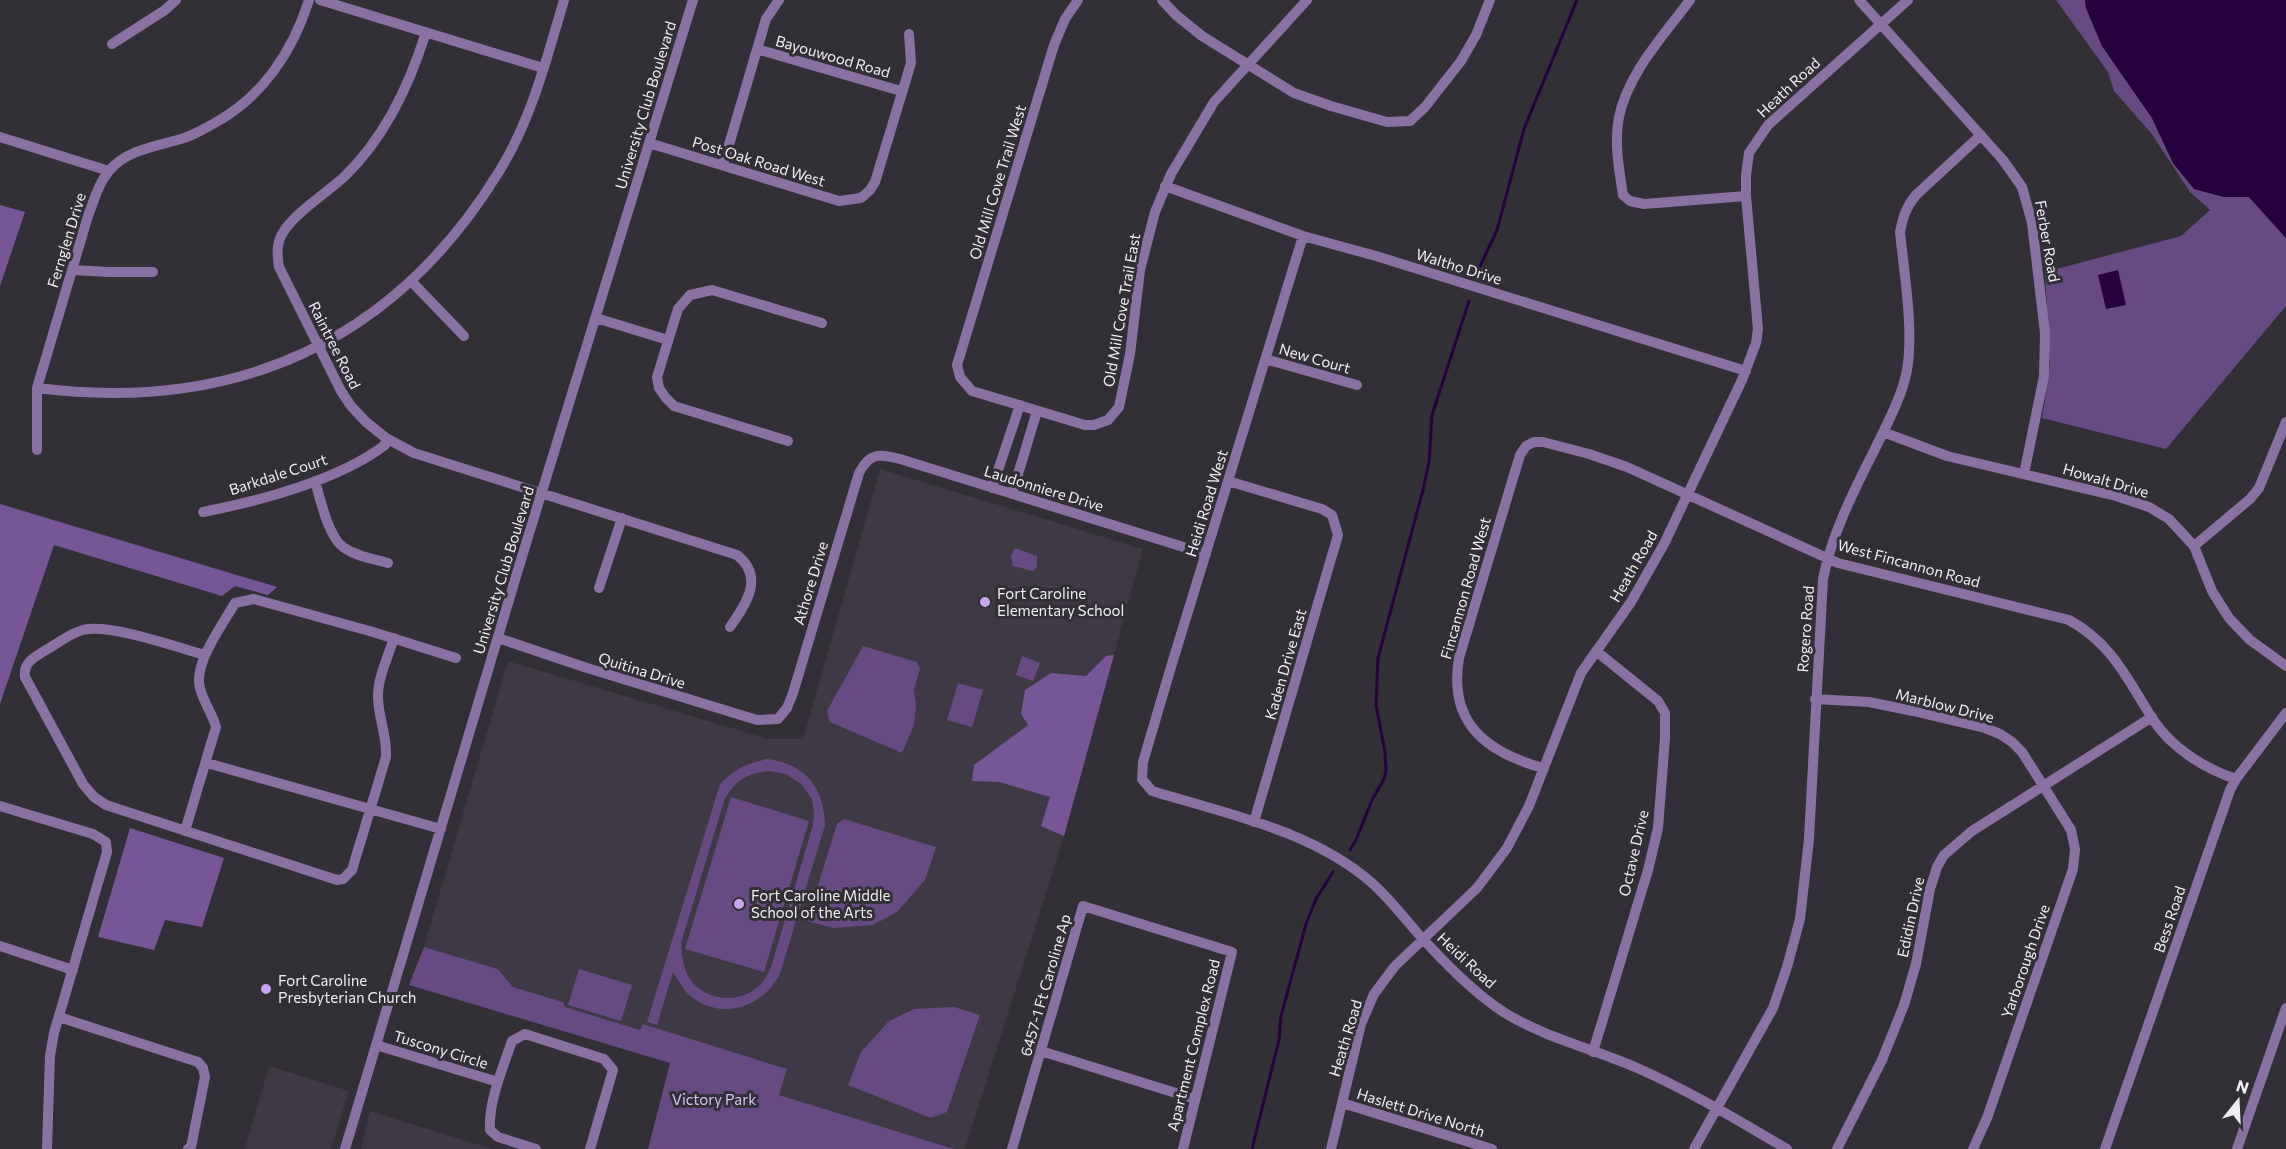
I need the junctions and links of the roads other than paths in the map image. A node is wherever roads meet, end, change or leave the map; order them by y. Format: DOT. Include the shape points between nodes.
graph roads {
  1 [pos="176,0"];
  2 [pos="309,0"];
  3 [pos="320,0"];
  4 [pos="564,0"];
  5 [pos="693,0"];
  6 [pos="779,0"];
  7 [pos="1078,0"];
  8 [pos="1162,0"];
  9 [pos="1307,0"];
  10 [pos="1490,0"];
  11 [pos="1690,0"];
  12 [pos="1859,0"];
  13 [pos="1908,0"];
  14 [pos="1882,24"];
  15 [pos="426,32"];
  16 [pos="909,34"];
  17 [pos="112,44"];
  18 [pos="757,49"];
  19 [pos="1248,64"];
  20 [pos="543,68"];
  21 [pos="901,91"];
  22 [pos="1981,135"];
  23 [pos="0,137"];
  24 [pos="649,143"];
  25 [pos="723,165"];
  26 [pos="109,171"];
  27 [pos="1165,186"];
  28 [pos="1746,196"];
  29 [pos="1303,236"];
  30 [pos="73,270"];
  31 [pos="153,272"];
  32 [pos="411,281"];
  33 [pos="596,318"];
  34 [pos="822,324"];
  35 [pos="464,336"];
  36 [pos="668,340"];
  37 [pos="317,345"];
  38 [pos="1265,359"];
  39 [pos="1746,371"];
  40 [pos="1357,385"];
  41 [pos="37,388"];
  42 [pos="1020,405"];
  43 [pos="1037,411"];
  44 [pos="2286,422"];
  45 [pos="1883,432"];
  46 [pos="386,438"];
  47 [pos="788,441"];
  48 [pos="1526,446"];
  49 [pos="37,450"];
  50 [pos="872,456"];
  51 [pos="2024,474"];
  52 [pos="315,481"];
  53 [pos="1228,481"];
  54 [pos="992,488"];
  55 [pos="542,494"];
  56 [pos="1012,494"];
  57 [pos="1689,494"];
  58 [pos="203,512"];
  59 [pos="622,518"];
  60 [pos="2194,546"];
  61 [pos="1206,554"];
  62 [pos="1827,557"];
  63 [pos="388,563"];
  64 [pos="599,588"];
  65 [pos="730,627"];
  66 [pos="394,638"];
  67 [pos="498,638"];
  68 [pos="1596,651"];
  69 [pos="205,655"];
  70 [pos="456,658"];
  71 [pos="2286,666"];
  72 [pos="1815,699"];
  73 [pos="2286,712"];
  74 [pos="2152,717"];
  75 [pos="778,719"];
  76 [pos="207,763"];
  77 [pos="1544,768"];
  78 [pos="1142,779"];
  79 [pos="2236,779"];
  80 [pos="2044,785"];
  81 [pos="0,806"];
  82 [pos="370,810"];
  83 [pos="1254,822"];
  84 [pos="441,829"];
  85 [pos="185,831"];
  86 [pos="1160,930"];
  87 [pos="1423,939"];
  88 [pos="0,946"];
  89 [pos="73,970"];
  90 [pos="2286,1008"];
  91 [pos="59,1017"];
  92 [pos="376,1046"];
  93 [pos="1041,1051"];
  94 [pos="1593,1052"];
  95 [pos="498,1082"];
  96 [pos="1195,1099"];
  97 [pos="1342,1103"];
  98 [pos="1717,1109"];
  99 [pos="1488,1148"];
  100 [pos="47,1149"];
  101 [pos="57,1149"];
  102 [pos="188,1149"];
  103 [pos="345,1149"];
  104 [pos="536,1149"];
  105 [pos="590,1149"];
  106 [pos="1012,1149"];
  107 [pos="1183,1149"];
  108 [pos="1331,1149"];
  109 [pos="1694,1149"];
  110 [pos="1787,1149"];
  111 [pos="1837,1149"];
  112 [pos="1973,1149"];
  113 [pos="2105,1149"];
  114 [pos="2237,1149"];
  1 -- 17 [label="street"];
  2 -- 26 [label="street, Fernglen Drive" via="297,33 274,72 236,109 193,134 133,154"];
  3 -- 15 [label="street"];
  4 -- 20 [label="street"];
  5 -- 24 [label="street, University Club Boulevard"];
  6 -- 18 [label="street" via="766,20"];
  7 -- 42 [label="street, Old Mill Cove Trail West" via="1065,19 1051,56 957,365 960,377 972,391"];
  8 -- 19 [label="street" via="1192,29"];
  9 -- 19 [label="street, Old Mill Cove Trail East"];
  10 -- 19 [label="street" via="1461,61 1410,121 1387,122 1304,98"];
  11 -- 28 [label="street" via="1647,57 1618,118 1623,195 1644,204"];
  12 -- 14 [label="street, Ferber Road"];
  13 -- 14 [label="street, Heath Road"];
  14 -- 22 [label="street, Ferber Road"];
  14 -- 28 [label="street, Heath Road" via="1756,139 1747,164"];
  15 -- 20 [label="street"];
  15 -- 37 [label="street, Raintree Road" via="407,84 380,132 349,172 280,237 279,267"];
  16 -- 21 [label="street" via="911,63"];
  18 -- 21 [label="street, Bayouwood Road"];
  18 -- 25 [label="street"];
  19 -- 27 [label="street, Old Mill Cove Trail East" via="1214,102"];
  20 -- 32 [label="street" via="517,138 490,188 434,260"];
  21 -- 25 [label="street, Post Oak Road West" via="875,182 861,198 838,201"];
  22 -- 45 [label="street, Rogero Road" via="1916,195 1905,211 1900,232 1908,328 1907,370"];
  22 -- 51 [label="street, Ferber Road" via="2022,187 2039,274 2045,333 2044,376"];
  23 -- 26 [label="street"];
  24 -- 25 [label="street, Post Oak Road West"];
  24 -- 33 [label="street, University Club Boulevard"];
  26 -- 30 [label="street, Fernglen Drive" via="97,190"];
  27 -- 29 [label="street, Waltho Drive"];
  27 -- 43 [label="street, Old Mill Cove Trail East" via="1140,270 1119,407 1108,420 1094,425"];
  28 -- 39 [label="street, Heath Road" via="1758,329"];
  29 -- 38 [label="street, Heidi Road West"];
  29 -- 39 [label="street, Waltho Drive"];
  30 -- 31 [label="street"];
  30 -- 41 [label="street, Fernglen Drive"];
  32 -- 35 [label="street"];
  32 -- 37 [label="street" via="368,316"];
  33 -- 36 [label="street"];
  33 -- 55 [label="street, University Club Boulevard"];
  34 -- 36 [label="street" via="712,290 690,295 682,303"];
  36 -- 47 [label="street" via="657,377 659,388 674,406"];
  37 -- 41 [label="street" via="278,365 238,378 166,392 80,393"];
  37 -- 46 [label="street, Raintree Road" via="351,406"];
  38 -- 40 [label="street, New Court"];
  38 -- 53 [label="street, Heidi Road West"];
  39 -- 57 [label="street, Heath Road"];
  41 -- 49 [label="street, Fernglen Drive"];
  42 -- 43 [label="street"];
  42 -- 54 [label="street"];
  43 -- 56 [label="street"];
  44 -- 60 [label="street" via="2259,488"];
  45 -- 51 [label="street, Howalt Drive" via="1947,456"];
  45 -- 62 [label="street, Rogero Road"];
  46 -- 52 [label="street, Barkdale Court" via="385,445 375,452"];
  46 -- 55 [label="street, Raintree Road" via="414,453"];
  48 -- 57 [label="street, West Fincannon Road" via="1543,442 1589,454"];
  48 -- 77 [label="street, Fincannon Road West" via="1516,466 1456,676 1461,708 1480,737 1506,755"];
  50 -- 54 [label="street, Laudonniere Drive" via="900,459"];
  50 -- 75 [label="street, Athore Drive" via="859,473 793,693"];
  51 -- 60 [label="street, Howalt Drive" via="2149,507 2169,519"];
  52 -- 58 [label="street, Barkdale Court"];
  52 -- 63 [label="street" via="338,543 349,551"];
  53 -- 61 [label="street, Heidi Road West"];
  53 -- 83 [label="street, Kaden Drive East" via="1322,509 1332,515 1338,535"];
  54 -- 56 [label="street, Laudonniere Drive"];
  55 -- 59 [label="street, Raintree Road"];
  55 -- 67 [label="street, University Club Boulevard"];
  56 -- 61 [label="street, Laudonniere Drive"];
  57 -- 62 [label="street, West Fincannon Road"];
  57 -- 68 [label="street, Heath Road" via="1648,573"];
  59 -- 64 [label="street"];
  59 -- 65 [label="street, Raintree Road" via="730,551 743,560 750,570 751,588"];
  60 -- 71 [label="street, Howalt Drive" via="2223,611 2250,640"];
  61 -- 78 [label="street, Heidi Road West" via="1143,762"];
  62 -- 72 [label="street, Rogero Road"];
  62 -- 74 [label="street, West Fincannon Road" via="1851,567 2069,620 2106,647"];
  66 -- 69 [label="street" via="248,599 235,603"];
  66 -- 70 [label="street"];
  66 -- 82 [label="street" via="378,697 386,757"];
  67 -- 75 [label="street, Quitina Drive" via="747,717"];
  67 -- 84 [label="street, University Club Boulevard"];
  68 -- 77 [label="street, Heath Road" via="1581,673"];
  68 -- 94 [label="street, Octave Drive" via="1658,700 1665,712 1665,738 1658,828"];
  69 -- 76 [label="street" via="199,683 216,727"];
  69 -- 85 [label="street" via="99,627 80,630 34,657 24,670 87,790 106,805"];
  72 -- 80 [label="street, Marblow Drive" via="1891,706 2000,734 2022,752"];
  72 -- 98 [label="street, Rogero Road" via="1809,840 1796,939 1773,1008"];
  73 -- 79 [label="street, Bess Road"];
  74 -- 79 [label="street, West Fincannon Road" via="2187,754"];
  74 -- 80 [label="street, Edidin Drive"];
  76 -- 82 [label="street"];
  76 -- 85 [label="street"];
  77 -- 87 [label="street, Heath Road" via="1529,806 1495,866"];
  78 -- 83 [label="street, Heidi Road" via="1152,791"];
  79 -- 113 [label="street, Bess Road"];
  80 -- 111 [label="street, Edidin Drive" via="1960,839 1937,867 1904,1005 1882,1060"];
  80 -- 112 [label="street, Yarborough Drive" via="2071,830 2073,868"];
  81 -- 89 [label="street" via="93,834 106,842 107,852"];
  82 -- 84 [label="street"];
  82 -- 85 [label="street" via="352,870 337,880"];
  83 -- 87 [label="street, Heidi Road" via="1318,846 1348,864 1374,885"];
  84 -- 92 [label="street, University Club Boulevard"];
  86 -- 93 [label="street, 6457-1 Ft Caroline Ap" via="1083,906"];
  86 -- 96 [label="street, Apartment Complex Road" via="1232,952"];
  87 -- 94 [label="street, Heidi Road" via="1497,1007 1550,1036"];
  87 -- 97 [label="street, Heath Road" via="1395,966 1367,1007"];
  88 -- 89 [label="street"];
  89 -- 91 [label="street"];
  90 -- 114 [label="street"];
  91 -- 100 [label="street" via="50,1056"];
  91 -- 102 [label="street" via="198,1062 205,1077"];
  92 -- 95 [label="street, Tuscony Circle"];
  92 -- 103 [label="street, University Club Boulevard"];
  93 -- 96 [label="street"];
  93 -- 106 [label="street, 6457-1 Ft Caroline Ap"];
  94 -- 98 [label="street, Heidi Road" via="1656,1076"];
  95 -- 104 [label="street, Tuscony Circle" via="490,1130 498,1137"];
  95 -- 105 [label="street, Tuscony Circle" via="512,1041 525,1034 604,1059 613,1070"];
  96 -- 107 [label="street, Apartment Complex Road"];
  97 -- 99 [label="street, Haslett Drive North"];
  97 -- 108 [label="street, Heath Road"];
  98 -- 109 [label="street, Rogero Road"];
  98 -- 110 [label="street, Heidi Road"];
  100 -- 101 [label="street"];
}
